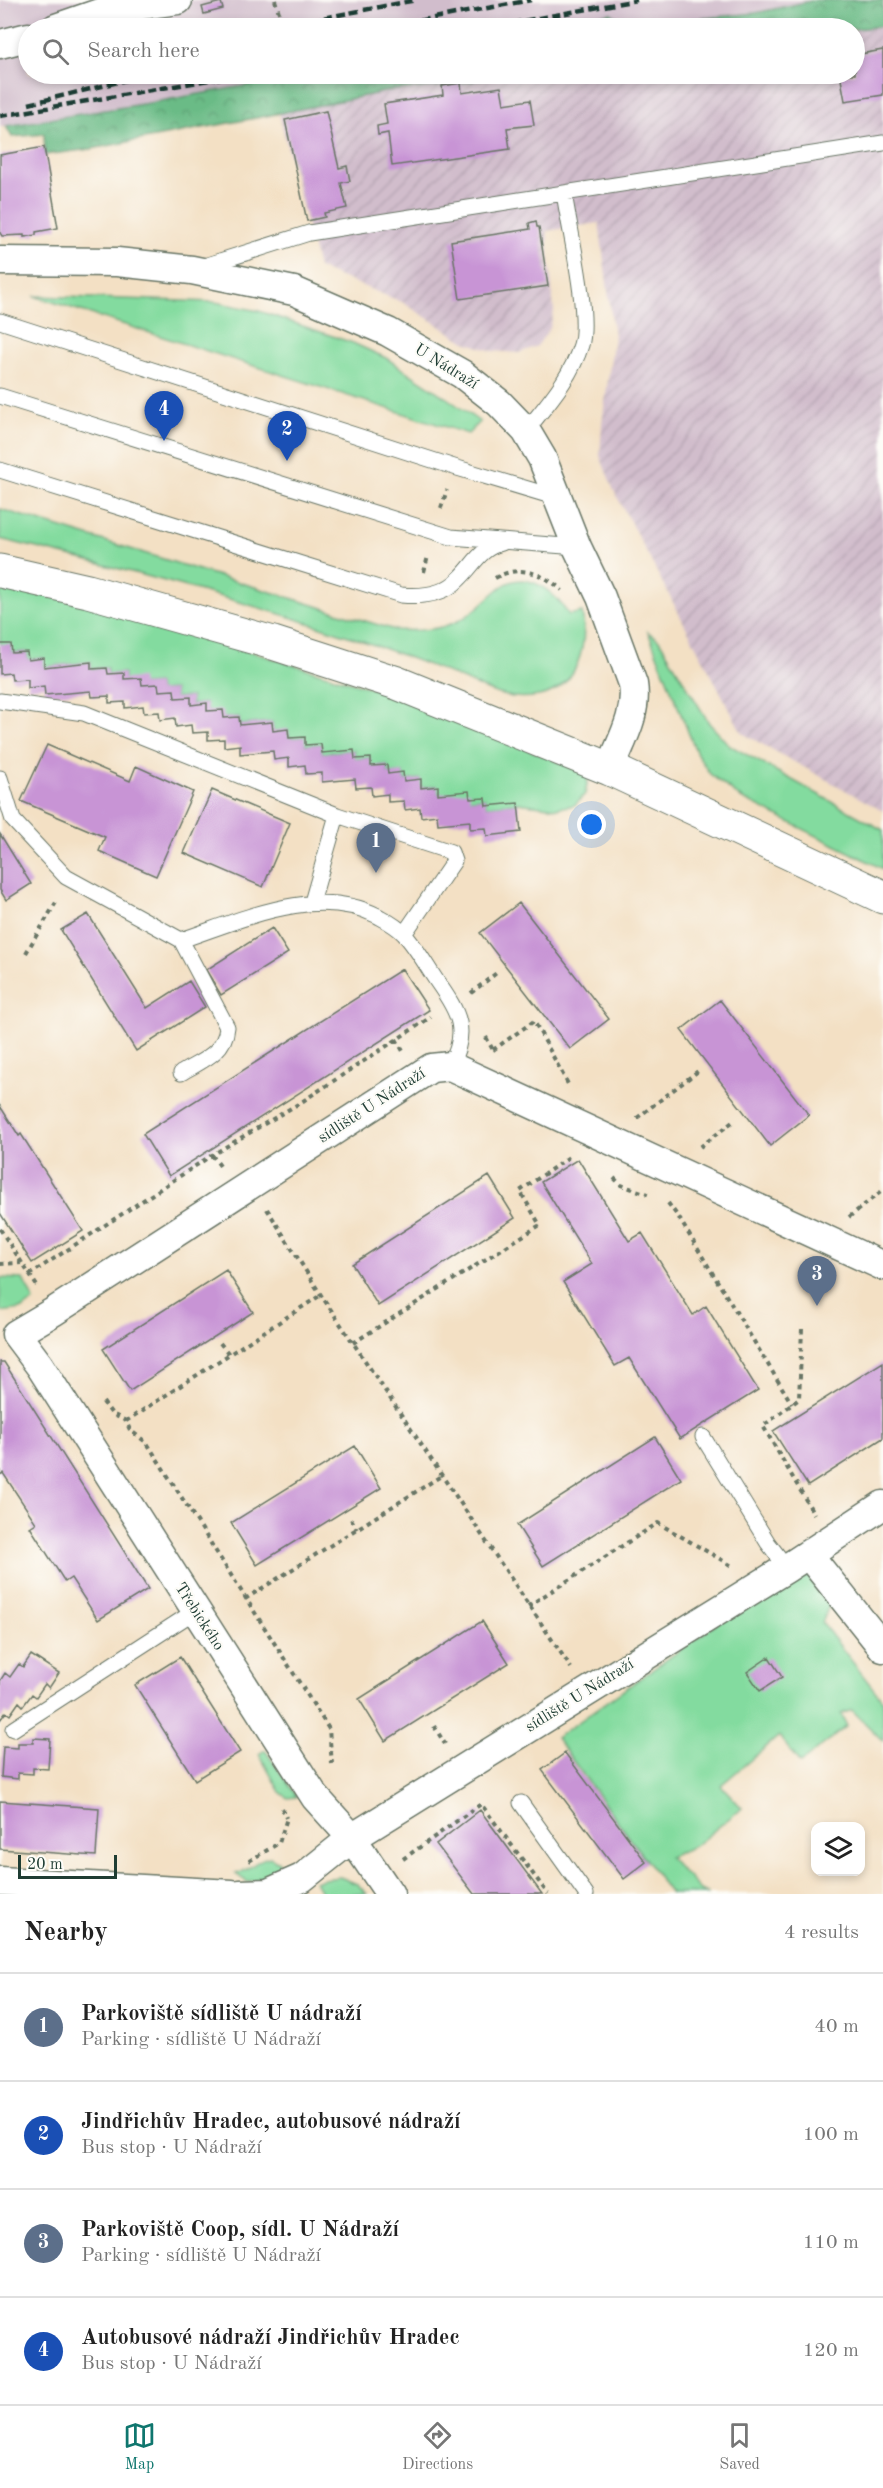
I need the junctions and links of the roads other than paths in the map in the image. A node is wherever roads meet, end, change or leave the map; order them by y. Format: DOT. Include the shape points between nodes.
graph roads {
  1 [pos="178,0"];
  2 [pos="118,4"];
  3 [pos="82,18"];
  4 [pos="18,40"];
  5 [pos="0,44"];
  6 [pos="883,143"];
  7 [pos="564,193"];
  8 [pos="0,261"];
  9 [pos="192,270"];
  10 [pos="0,321"];
  11 [pos="0,396"];
  12 [pos="526,431"];
  13 [pos="0,470"];
  14 [pos="558,498"];
  15 [pos="511,542"];
  16 [pos="578,547"];
  17 [pos="0,572"];
  18 [pos="0,701"];
  19 [pos="610,769"];
  20 [pos="0,778"];
  21 [pos="337,815"];
  22 [pos="883,897"];
  23 [pos="312,902"];
  24 [pos="404,934"];
  25 [pos="181,940"];
  26 [pos="450,1066"];
  27 [pos="181,1073"];
  28 [pos="883,1266"];
  29 [pos="8,1331"];
  30 [pos="703,1437"];
  31 [pos="883,1505"];
  32 [pos="798,1561"];
  33 [pos="195,1611"];
  34 [pos="883,1648"];
  35 [pos="13,1729"];
  36 [pos="521,1803"];
  37 [pos="352,1838"];
  38 [pos="6,1886"];
  39 [pos="232,1894"];
  40 [pos="240,1894"];
  41 [pos="390,1894"];
  42 [pos="586,1894"];
  1 -- 2 [label="street"];
  2 -- 3 [label="street"];
  4 -- 5 [label="street"];
  6 -- 7 [label="lane"];
  7 -- 9 [label="lane" via="309,233"];
  7 -- 12 [label="lane" via="581,301 581,343 568,376"];
  8 -- 9 [label="street, U Nádraží" via="117,262"];
  9 -- 12 [label="street, U Nádraží" via="294,291 388,332 462,374"];
  10 -- 14 [label="lane"];
  11 -- 15 [label="lane" via="451,537"];
  12 -- 14 [label="street, U Nádraží"];
  13 -- 15 [label="lane" via="401,595 420,597 448,588 483,550"];
  14 -- 16 [label="street, U Nádraží"];
  15 -- 16 [label="lane"];
  16 -- 19 [label="street, U Nádraží" via="633,684 632,716"];
  17 -- 19 [label="main road" via="88,591 397,683"];
  18 -- 21 [label="lane" via="84,713"];
  19 -- 22 [label="main road"];
  20 -- 25 [label="lane" via="13,820 66,877"];
  21 -- 23 [label="lane"];
  21 -- 24 [label="lane" via="451,852 454,861"];
  23 -- 24 [label="lane" via="356,907 389,922"];
  23 -- 25 [label="lane"];
  24 -- 26 [label="lane" via="458,1001 459,1049"];
  25 -- 27 [label="lane" via="227,1027 226,1039 215,1053"];
  26 -- 28 [label="street"];
  26 -- 29 [label="street, sídliště U Nádraží" via="431,1068 53,1312"];
  29 -- 33 [label="street, Třebického" via="40,1366"];
  30 -- 32 [label="lane" via="768,1543"];
  31 -- 32 [label="street, sídliště U Nádraží"];
  32 -- 34 [label="street"];
  32 -- 37 [label="street, sídliště U Nádraží"];
  33 -- 35 [label="lane"];
  33 -- 37 [label="street, Třebického" via="315,1797"];
  36 -- 42 [label="lane"];
  37 -- 40 [label="street, sídliště U Nádraží" via="302,1878 268,1893"];
  37 -- 41 [label="street, Třebického"];
  38 -- 39 [label="street"];
}
